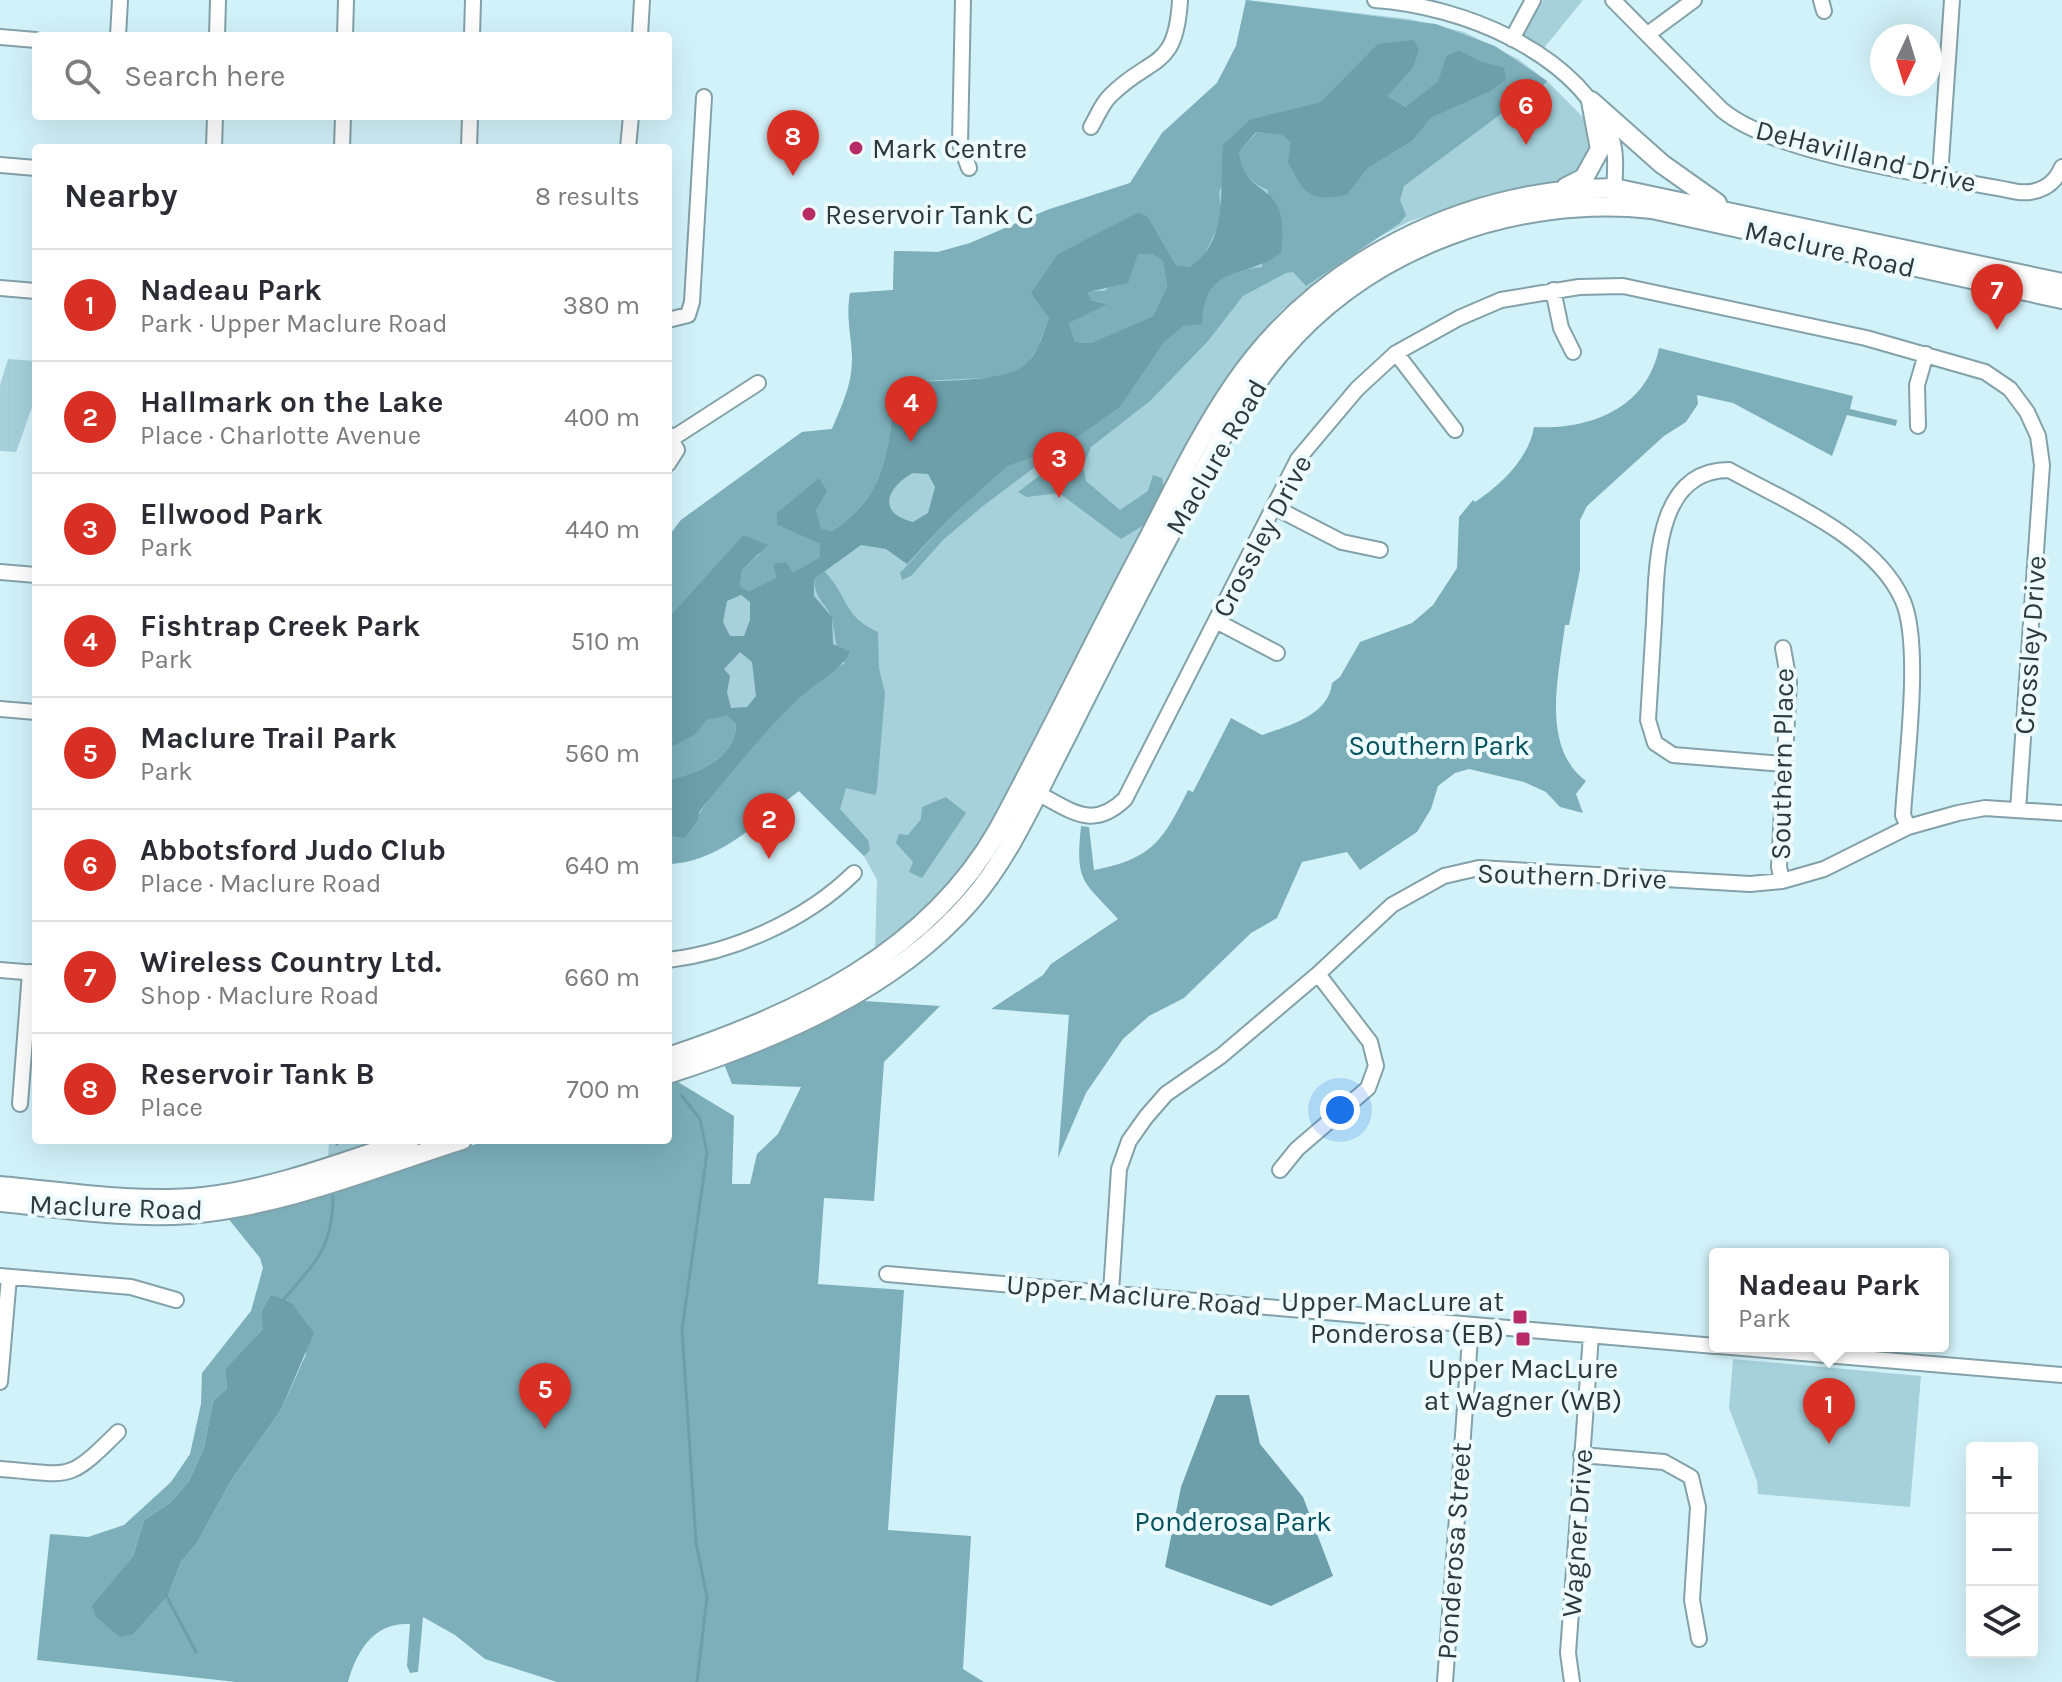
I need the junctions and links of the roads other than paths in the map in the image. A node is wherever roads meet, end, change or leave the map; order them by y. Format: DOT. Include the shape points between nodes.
graph roads {
  1 [pos="120,0"];
  2 [pos="218,0"];
  3 [pos="346,0"];
  4 [pos="473,0"];
  5 [pos="642,0"];
  6 [pos="963,0"];
  7 [pos="1180,0"];
  8 [pos="1375,0"];
  9 [pos="1533,0"];
  10 [pos="1613,0"];
  11 [pos="1694,0"];
  12 [pos="1952,0"];
  13 [pos="1406,1"];
  14 [pos="118,32"];
  15 [pos="217,32"];
  16 [pos="345,32"];
  17 [pos="472,32"];
  18 [pos="640,32"];
  19 [pos="1648,34"];
  20 [pos="0,37"];
  21 [pos="1512,39"];
  22 [pos="32,40"];
  23 [pos="704,97"];
  24 [pos="1591,101"];
  25 [pos="215,120"];
  26 [pos="343,120"];
  27 [pos="470,120"];
  28 [pos="631,120"];
  29 [pos="1091,127"];
  30 [pos="214,144"];
  31 [pos="342,144"];
  32 [pos="469,144"];
  33 [pos="628,144"];
  34 [pos="0,165"];
  35 [pos="2062,167"];
  36 [pos="32,168"];
  37 [pos="969,168"];
  38 [pos="1940,176"];
  39 [pos="1563,189"];
  40 [pos="1614,196"];
  41 [pos="1726,210"];
  42 [pos="2062,283"];
  43 [pos="0,288"];
  44 [pos="1553,290"];
  45 [pos="32,291"];
  46 [pos="2062,299"];
  47 [pos="672,319"];
  48 [pos="1573,352"];
  49 [pos="1396,353"];
  50 [pos="1926,354"];
  51 [pos="758,383"];
  52 [pos="1918,426"];
  53 [pos="1455,430"];
  54 [pos="672,435"];
  55 [pos="672,438"];
  56 [pos="672,458"];
  57 [pos="1274,507"];
  58 [pos="1380,550"];
  59 [pos="0,572"];
  60 [pos="32,575"];
  61 [pos="1216,621"];
  62 [pos="1783,648"];
  63 [pos="1277,653"];
  64 [pos="0,709"];
  65 [pos="32,712"];
  66 [pos="1057,718"];
  67 [pos="1784,764"];
  68 [pos="1037,793"];
  69 [pos="2018,810"];
  70 [pos="2062,813"];
  71 [pos="1908,827"];
  72 [pos="854,873"];
  73 [pos="1782,881"];
  74 [pos="672,959"];
  75 [pos="0,970"];
  76 [pos="32,973"];
  77 [pos="1318,974"];
  78 [pos="32,983"];
  79 [pos="672,1056"];
  80 [pos="672,1073"];
  81 [pos="20,1104"];
  82 [pos="397,1144"];
  83 [pos="449,1144"];
  84 [pos="1280,1170"];
  85 [pos="0,1186"];
  86 [pos="0,1202"];
  87 [pos="887,1274"];
  88 [pos="4,1276"];
  89 [pos="1111,1292"];
  90 [pos="176,1300"];
  91 [pos="1471,1325"];
  92 [pos="1591,1335"];
  93 [pos="1709,1345"];
  94 [pos="1788,1352"];
  95 [pos="2062,1375"];
  96 [pos="0,1382"];
  97 [pos="118,1432"];
  98 [pos="1581,1455"];
  99 [pos="0,1469"];
  100 [pos="1699,1639"];
  101 [pos="1445,1682"];
  102 [pos="1572,1682"];
  1 -- 14 [label="street"];
  2 -- 15 [label="street"];
  3 -- 16 [label="street"];
  4 -- 17 [label="street"];
  5 -- 18 [label="street"];
  6 -- 37 [label="street" via="960,144"];
  7 -- 29 [label="street" via="1173,44 1158,63 1110,95"];
  8 -- 13 [label="street"];
  9 -- 21 [label="street"];
  10 -- 19 [label="street, DeHavilland Drive"];
  11 -- 19 [label="street"];
  12 -- 38 [label="street"];
  13 -- 21 [label="street" via="1463,16"];
  19 -- 38 [label="street, DeHavilland Drive" via="1710,99 1755,131"];
  20 -- 22 [label="street"];
  21 -- 24 [label="street"];
  23 -- 47 [label="street" via="692,302 688,315"];
  24 -- 39 [label="main road" via="1600,139 1596,161 1584,178"];
  24 -- 40 [label="street" via="1611,139"];
  24 -- 41 [label="main road" via="1662,164"];
  25 -- 30 [label="street"];
  26 -- 31 [label="street"];
  27 -- 32 [label="street"];
  28 -- 33 [label="street"];
  34 -- 36 [label="street"];
  35 -- 38 [label="street, DeHavilland Drive" via="2053,181 2030,193"];
  39 -- 40 [label="main road, Maclure Road"];
  39 -- 66 [label="main road, Maclure Road" via="1500,200 1418,230 1348,272 1272,337 1207,427"];
  40 -- 41 [label="main road, Maclure Road"];
  40 -- 46 [label="main road, Maclure Road" via="1652,209"];
  40 -- 68 [label="main road, Maclure Road" via="1491,219 1392,262 1320,313 1282,350 1224,431"];
  41 -- 42 [label="main road, Maclure Road"];
  43 -- 45 [label="street"];
  44 -- 48 [label="street" via="1561,328"];
  44 -- 49 [label="street, Crossley Drive" via="1501,300"];
  44 -- 50 [label="street, Crossley Drive" via="1623,286 1667,293"];
  49 -- 53 [label="street"];
  49 -- 57 [label="street, Crossley Drive" via="1357,389 1298,459"];
  50 -- 52 [label="street" via="1917,385"];
  50 -- 69 [label="street, Crossley Drive" via="1985,372 2010,389 2038,436 2042,465"];
  51 -- 54 [label="street"];
  55 -- 56 [label="street" via="677,450"];
  57 -- 58 [label="street" via="1342,542"];
  57 -- 61 [label="street, Crossley Drive"];
  59 -- 60 [label="street"];
  61 -- 63 [label="street"];
  61 -- 68 [label="street, Crossley Drive" via="1125,799 1098,817 1079,815"];
  62 -- 67 [label="street, Southern Place" via="1789,682"];
  64 -- 65 [label="street"];
  66 -- 68 [label="main road" via="1057,736 1035,779"];
  66 -- 79 [label="main road, Maclure Road" via="981,860 915,933 871,965 786,1012"];
  67 -- 71 [label="street" via="1673,755 1655,743 1648,720 1662,529 1690,480 1710,470 1729,470 1833,527 1884,570 1902,599 1912,641 1903,815"];
  67 -- 73 [label="street, Southern Place"];
  68 -- 80 [label="main road, Maclure Road" via="996,867 971,900 916,953 799,1024"];
  69 -- 70 [label="street, Southern Drive"];
  69 -- 71 [label="street, Southern Drive" via="1985,808"];
  71 -- 73 [label="street, Southern Drive" via="1824,869"];
  72 -- 74 [label="street" via="835,892 788,920 731,946"];
  73 -- 77 [label="street, Southern Drive" via="1719,883 1479,868 1444,876 1407,894"];
  75 -- 76 [label="street"];
  77 -- 84 [label="street" via="1370,1042 1376,1066 1368,1088"];
  77 -- 89 [label="street, Southern Drive" via="1221,1056 1166,1094 1129,1141 1116,1193"];
  78 -- 81 [label="street"];
  82 -- 85 [label="main road, Maclure Road" via="259,1187 203,1197"];
  83 -- 86 [label="main road, Maclure Road" via="218,1211 144,1214"];
  87 -- 89 [label="street, Upper Maclure Road"];
  88 -- 90 [label="street" via="131,1287"];
  88 -- 96 [label="street"];
  89 -- 91 [label="street, Upper Maclure Road"];
  91 -- 92 [label="street, Upper Maclure Road"];
  91 -- 101 [label="street, Ponderosa Street"];
  92 -- 93 [label="street, Upper Maclure Road"];
  92 -- 98 [label="street, Wagner Drive"];
  94 -- 95 [label="street, Upper Maclure Road"];
  97 -- 99 [label="street" via="76,1471"];
  98 -- 100 [label="street" via="1664,1462 1691,1477 1698,1507 1692,1600"];
  98 -- 102 [label="street, Wagner Drive" via="1568,1653"];
}
